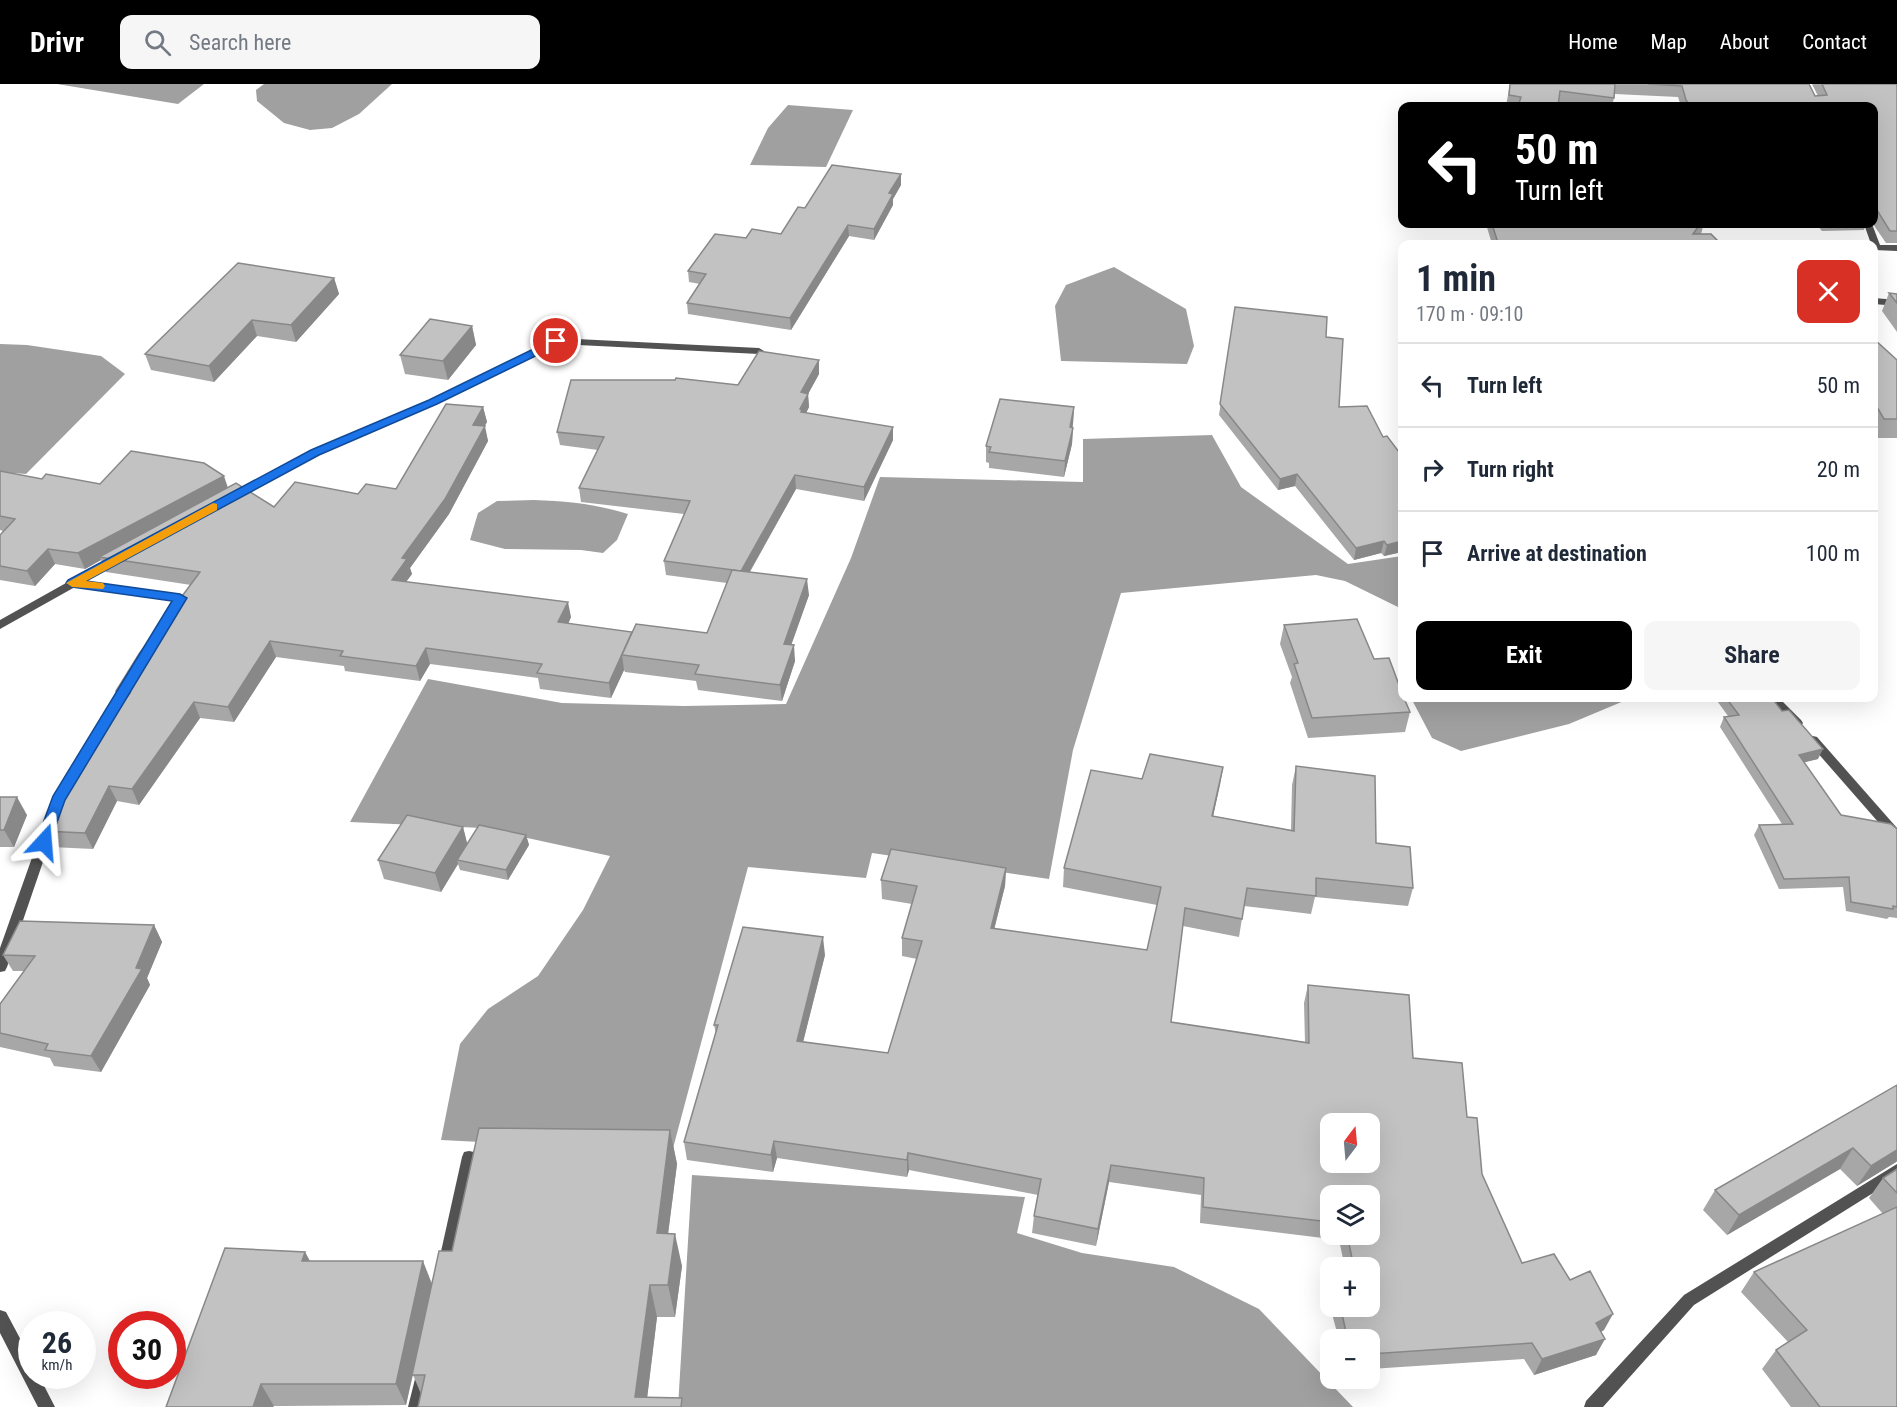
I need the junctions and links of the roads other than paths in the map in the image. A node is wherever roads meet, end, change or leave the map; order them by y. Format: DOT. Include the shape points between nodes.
graph roads {
  1 [pos="1878,247"];
  2 [pos="1897,248"];
  3 [pos="1878,301"];
  4 [pos="1897,303"];
  5 [pos="759,351"];
  6 [pos="220,503"];
  7 [pos="125,554"];
  8 [pos="72,583"];
  9 [pos="0,625"];
  10 [pos="162,628"];
  11 [pos="131,679"];
  12 [pos="1777,702"];
  13 [pos="76,769"];
  14 [pos="54,811"];
  15 [pos="1897,836"];
  16 [pos="0,967"];
  17 [pos="469,1157"];
  18 [pos="1897,1170"];
  19 [pos="442,1285"];
  20 [pos="0,1317"];
  21 [pos="427,1355"];
  22 [pos="47,1407"];
  23 [pos="416,1407"];
  24 [pos="1593,1407"];
  1 -- 2 [label="street"];
  3 -- 4 [label="street"];
  5 -- 6 [label="street" via="556,341 433,402 315,452"];
  7 -- 8 [label="street"];
  8 -- 9 [label="street"];
  8 -- 10 [label="street" via="180,598"];
  11 -- 13 [label="street"];
  12 -- 15 [label="street"];
  14 -- 16 [label="street"];
  17 -- 19 [label="street"];
  18 -- 24 [label="street" via="1689,1300"];
  20 -- 22 [label="street"];
  21 -- 23 [label="street"];
}
